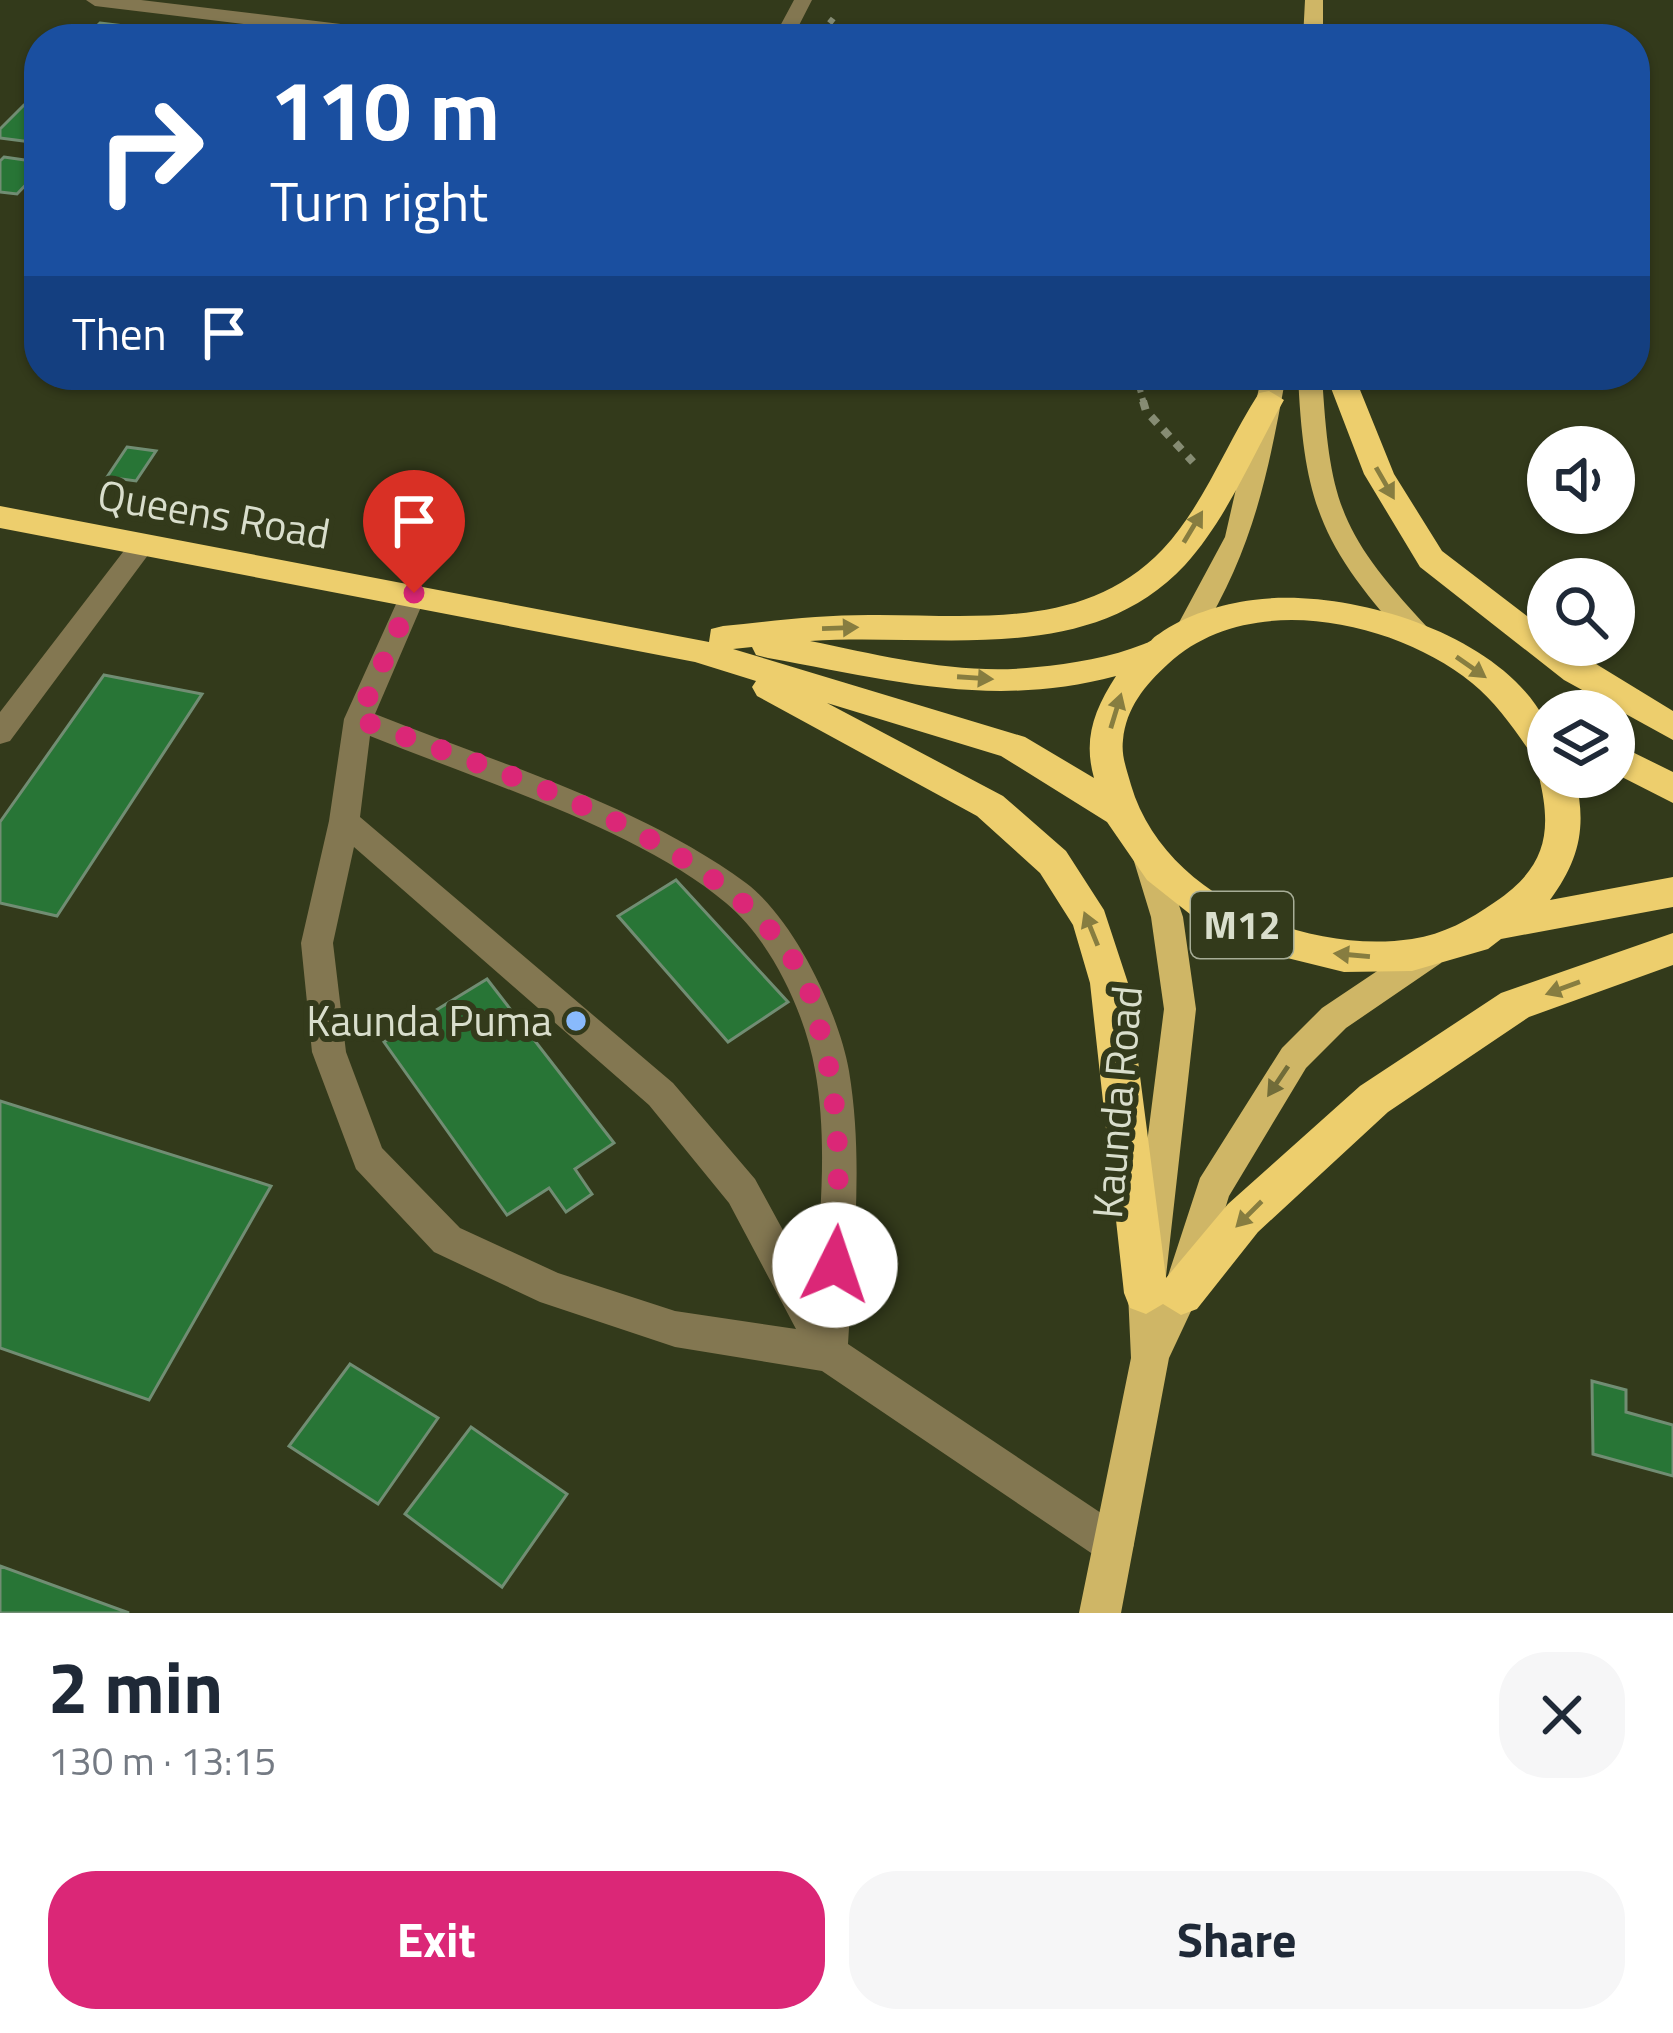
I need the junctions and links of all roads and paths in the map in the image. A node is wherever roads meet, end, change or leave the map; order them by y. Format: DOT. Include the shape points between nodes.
graph roads {
  1 [pos="95,0"];
  2 [pos="292,24"];
  3 [pos="1140,390"];
  4 [pos="1269,390"];
  5 [pos="1271,390"];
  6 [pos="1311,390"];
  7 [pos="1346,390"];
  8 [pos="1222,478"];
  9 [pos="0,517"];
  10 [pos="142,545"];
  11 [pos="414,593"];
  12 [pos="1189,630"];
  13 [pos="1417,634"];
  14 [pos="713,649"];
  15 [pos="1153,654"];
  16 [pos="1527,708"];
  17 [pos="358,719"];
  18 [pos="1673,727"];
  19 [pos="0,733"];
  20 [pos="1635,768"];
  21 [pos="1673,789"];
  22 [pos="1562,798"];
  23 [pos="1118,812"];
  24 [pos="344,821"];
  25 [pos="1148,858"];
  26 [pos="1673,892"];
  27 [pos="1504,924"];
  28 [pos="1673,949"];
  29 [pos="1430,953"];
  30 [pos="1164,1294"];
  31 [pos="829,1353"];
  32 [pos="1114,1545"];
  33 [pos="1100,1613"];
  1 -- 2 [label="street"];
  3 -- 8 [label="path" via="1146,411 1199,469"];
  4 -- 8 [label="highway"];
  5 -- 12 [label="main road" via="1240,536 1221,584"];
  6 -- 13 [label="main road" via="1314,469 1326,517 1361,572"];
  7 -- 18 [label="highway, one-way" via="1378,474 1431,559 1576,671"];
  14 -- 8 [label="highway, one-way" via="874,626 993,631 1102,611 1175,556"];
  9 -- 10 [label="highway, Queens Road / M12"];
  10 -- 11 [label="highway, Queens Road / M12"];
  10 -- 19 [label="street"];
  11 -- 14 [label="highway, Queens Road / M12"];
  11 -- 17 [label="street"];
  12 -- 13 [label="highway, M12" via="1298,608"];
  12 -- 15 [label="highway, M12"];
  13 -- 16 [label="highway, M12, one-way"];
  14 -- 15 [label="highway, M12, one-way" via="1022,682"];
  14 -- 23 [label="highway, M12" via="1013,746"];
  30 -- 14 [label="highway, one-way" via="1109,982 1090,921 1053,862 990,806 868,744"];
  23 -- 15 [label="highway, M12, one-way" via="1105,752 1118,697"];
  17 -- 24 [label="street"];
  17 -- 31 [label="street" via="646,836 739,896 803,976 832,1069 840,1177"];
  20 -- 21 [label="highway"];
  22 -- 27 [label="highway, M12" via="1566,821 1548,878"];
  23 -- 25 [label="highway, M12"];
  24 -- 31 [label="street" via="661,1094 742,1191"];
  24 -- 31 [label="street" via="317,943 329,1052 368,1159 447,1240 553,1289 675,1329"];
  29 -- 25 [label="highway, M12, one-way" via="1353,958 1274,941 1203,906"];
  25 -- 30 [label="main road, Kaunda Road" via="1167,917 1180,1009"];
  26 -- 27 [label="highway, M12"];
  27 -- 29 [label="highway, M12"];
  28 -- 30 [label="highway, one-way" via="1515,1005 1374,1099"];
  29 -- 30 [label="main road, Kaunda Road, one-way" via="1334,1018 1294,1058 1213,1190"];
  30 -- 32 [label="main road, Kaunda Road"];
  31 -- 32 [label="street"];
  32 -- 33 [label="main road, Kaunda Road"];
}
